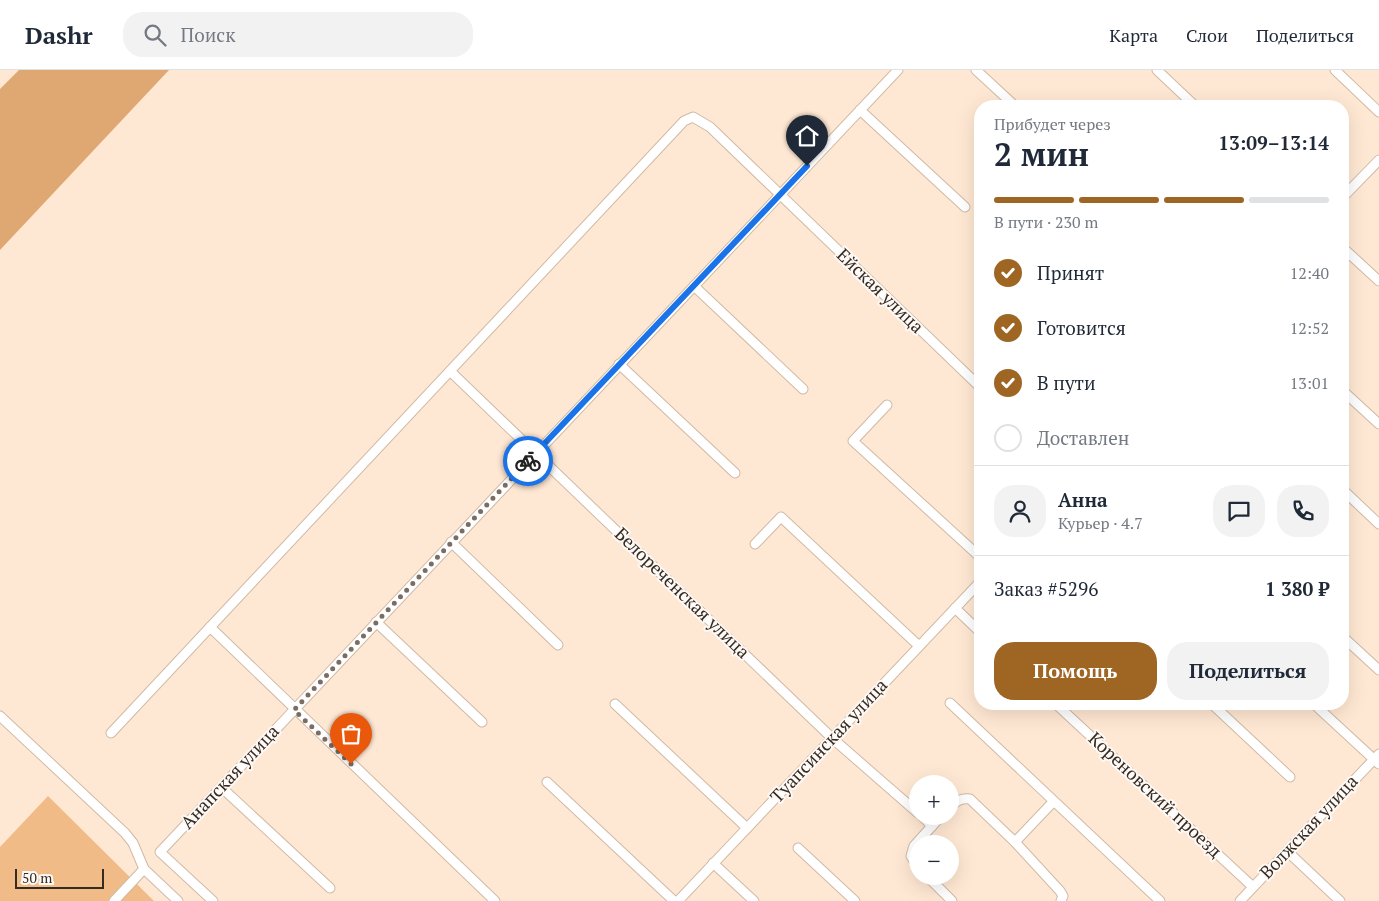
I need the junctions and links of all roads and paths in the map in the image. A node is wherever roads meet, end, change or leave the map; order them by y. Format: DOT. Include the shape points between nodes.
graph roads {
  1 [pos="898,70"];
  2 [pos="976,70"];
  3 [pos="1157,70"];
  4 [pos="1335,70"];
  5 [pos="1008,100"];
  6 [pos="1189,100"];
  7 [pos="860,110"];
  8 [pos="1379,112"];
  9 [pos="1379,160"];
  10 [pos="1349,191"];
  11 [pos="780,195"];
  12 [pos="965,207"];
  13 [pos="1349,253"];
  14 [pos="1379,281"];
  15 [pos="694,286"];
  16 [pos="619,364"];
  17 [pos="450,371"];
  18 [pos="974,381"];
  19 [pos="803,389"];
  20 [pos="1349,396"];
  21 [pos="887,405"];
  22 [pos="1379,424"];
  23 [pos="536,452"];
  24 [pos="735,474"];
  25 [pos="1349,496"];
  26 [pos="1379,524"];
  27 [pos="451,542"];
  28 [pos="755,544"];
  29 [pos="974,552"];
  30 [pos="974,588"];
  31 [pos="955,608"];
  32 [pos="376,622"];
  33 [pos="974,626"];
  34 [pos="210,627"];
  35 [pos="1349,642"];
  36 [pos="558,645"];
  37 [pos="919,646"];
  38 [pos="1379,670"];
  39 [pos="950,703"];
  40 [pos="615,704"];
  41 [pos="294,710"];
  42 [pos="1062,710"];
  43 [pos="1218,710"];
  44 [pos="1321,710"];
  45 [pos="0,716"];
  46 [pos="482,722"];
  47 [pos="111,733"];
  48 [pos="832,738"];
  49 [pos="1377,759"];
  50 [pos="1290,777"];
  51 [pos="547,782"];
  52 [pos="221,787"];
  53 [pos="959,800"];
  54 [pos="1053,802"];
  55 [pos="909,805"];
  56 [pos="932,826"];
  57 [pos="747,828"];
  58 [pos="924,835"];
  59 [pos="1015,842"];
  60 [pos="798,848"];
  61 [pos="1287,851"];
  62 [pos="713,863"];
  63 [pos="144,869"];
  64 [pos="936,885"];
  65 [pos="1253,887"];
  66 [pos="330,888"];
  67 [pos="114,901"];
  68 [pos="178,901"];
  69 [pos="212,901"];
  70 [pos="494,901"];
  71 [pos="674,901"];
  72 [pos="678,901"];
  73 [pos="754,901"];
  74 [pos="855,901"];
  75 [pos="952,901"];
  76 [pos="1062,901"];
  77 [pos="1160,901"];
  78 [pos="1240,901"];
  79 [pos="1340,901"];
  1 -- 7 [label="street, Анапская улица"];
  2 -- 5 [label="street"];
  3 -- 6 [label="street"];
  4 -- 8 [label="street"];
  7 -- 11 [label="street, Анапская улица"];
  7 -- 12 [label="street"];
  9 -- 10 [label="street"];
  11 -- 15 [label="street, Анапская улица"];
  11 -- 17 [label="street, Ейская улица" via="710,127 693,117 684,121"];
  11 -- 18 [label="street, Ейская улица"];
  13 -- 14 [label="street"];
  15 -- 16 [label="street, Анапская улица"];
  15 -- 19 [label="street"];
  16 -- 23 [label="street, Анапская улица"];
  16 -- 24 [label="street"];
  17 -- 23 [label="street, Белореченская улица"];
  17 -- 34 [label="street"];
  20 -- 22 [label="street"];
  21 -- 29 [label="street" via="853,441"];
  23 -- 27 [label="street, Анапская улица"];
  23 -- 48 [label="street, Белореченская улица"];
  25 -- 26 [label="street"];
  27 -- 32 [label="street, Анапская улица"];
  27 -- 36 [label="street"];
  28 -- 37 [label="street" via="781,517"];
  30 -- 31 [label="street, Туапсинская улица"];
  31 -- 33 [label="street"];
  31 -- 37 [label="street, Туапсинская улица"];
  32 -- 41 [label="street, Анапская улица"];
  32 -- 46 [label="street"];
  34 -- 41 [label="street"];
  34 -- 47 [label="street"];
  35 -- 38 [label="street"];
  37 -- 48 [label="street, Туапсинская улица"];
  39 -- 54 [label="street"];
  40 -- 57 [label="street"];
  41 -- 52 [label="street, Анапская улица"];
  41 -- 70 [label="street"];
  42 -- 65 [label="street, Кореновский проезд"];
  43 -- 50 [label="street"];
  44 -- 49 [label="street"];
  45 -- 63 [label="street" via="126,833"];
  48 -- 55 [label="street, Белореченская улица"];
  48 -- 57 [label="street, Туапсинская улица"];
  49 -- 61 [label="street, Волжская улица"];
  51 -- 71 [label="street"];
  52 -- 66 [label="street"];
  52 -- 69 [label="street, Анапская улица" via="160,852"];
  53 -- 59 [label="street" via="970,799"];
  54 -- 59 [label="street"];
  54 -- 77 [label="street"];
  56 -- 58 [label="street"];
  57 -- 62 [label="street, Туапсинская улица"];
  59 -- 76 [label="street" via="1060,891"];
  60 -- 74 [label="street"];
  61 -- 65 [label="street, Волжская улица"];
  61 -- 79 [label="street"];
  62 -- 72 [label="street, Туапсинская улица"];
  62 -- 73 [label="street"];
  63 -- 67 [label="street"];
  63 -- 68 [label="street"];
  64 -- 75 [label="street"];
  65 -- 78 [label="street, Волжская улица"];
}
